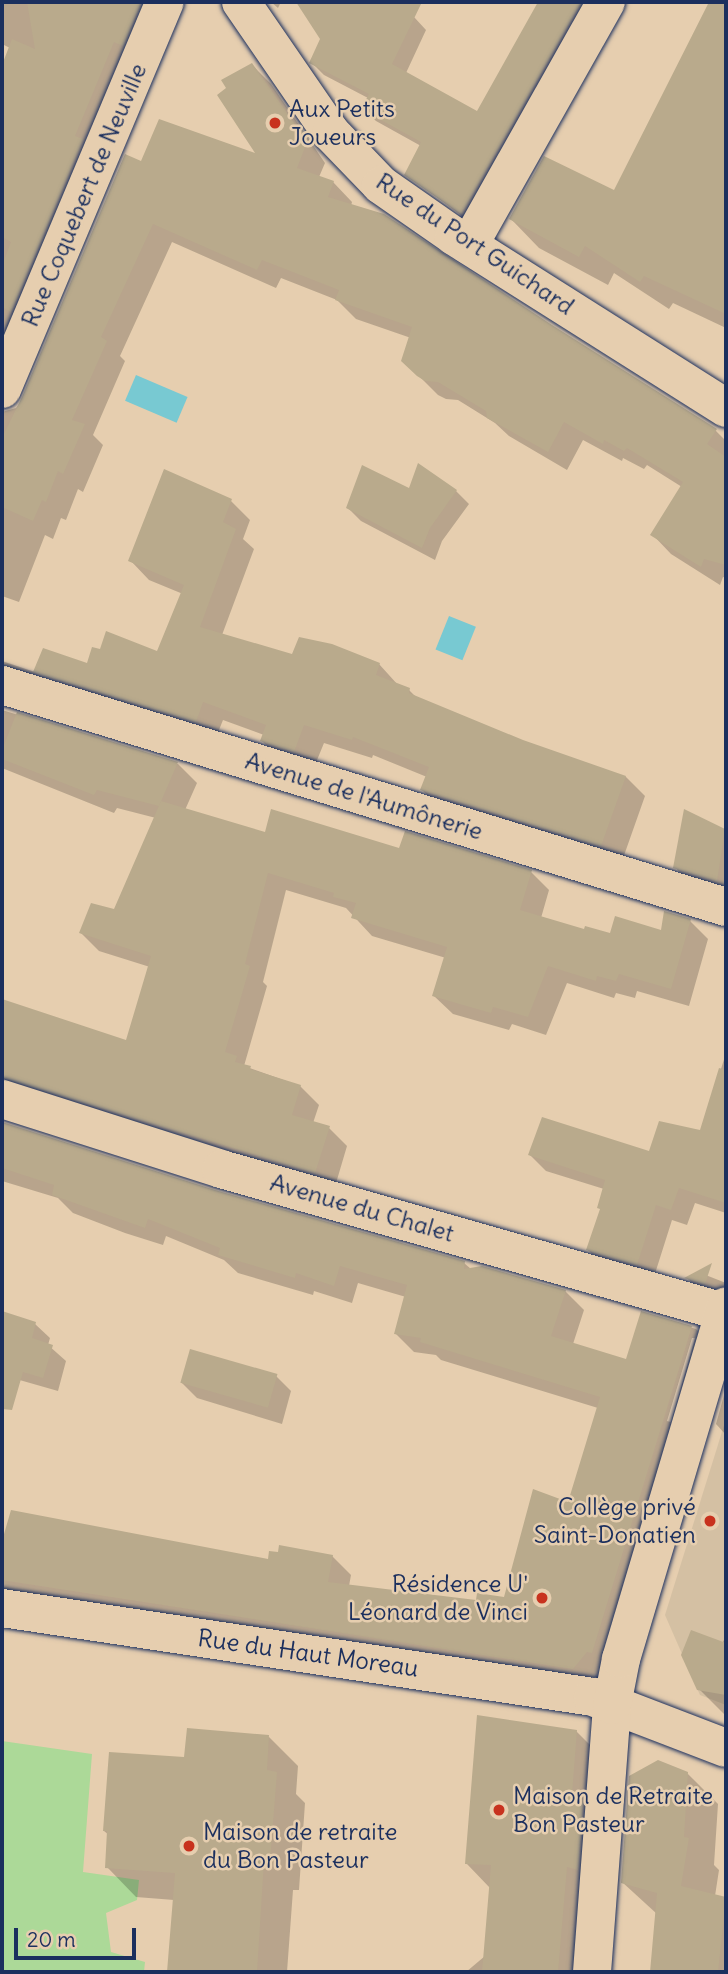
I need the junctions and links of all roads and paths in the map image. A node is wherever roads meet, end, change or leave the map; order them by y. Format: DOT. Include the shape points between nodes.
graph roads {
  1 [pos="165,2"];
  2 [pos="241,2"];
  3 [pos="606,2"];
  4 [pos="469,245"];
  5 [pos="2,389"];
  6 [pos="726,408"];
  7 [pos="2,685"];
  8 [pos="726,907"];
  9 [pos="2,1099"];
  10 [pos="725,1309"];
  11 [pos="2,1608"];
  12 [pos="612,1705"];
  13 [pos="726,1748"];
  14 [pos="592,1972"];
  1 -- 5 [label="street, Rue Coquebert de Neuville"];
  2 -- 4 [label="street, Rue du Port Guichard" via="331,133 381,185"];
  3 -- 4 [label="street"];
  4 -- 6 [label="street, Rue du Port Guichard"];
  7 -- 8 [label="street, Avenue de l'Aumônerie"];
  9 -- 10 [label="street, Avenue du Chalet" via="221,1169"];
  10 -- 12 [label="street" via="633,1612"];
  11 -- 12 [label="street, Rue du Haut Moreau" via="484,1679 593,1697"];
  12 -- 13 [label="street, Rue du Haut Moreau"];
  12 -- 14 [label="street"];
}
